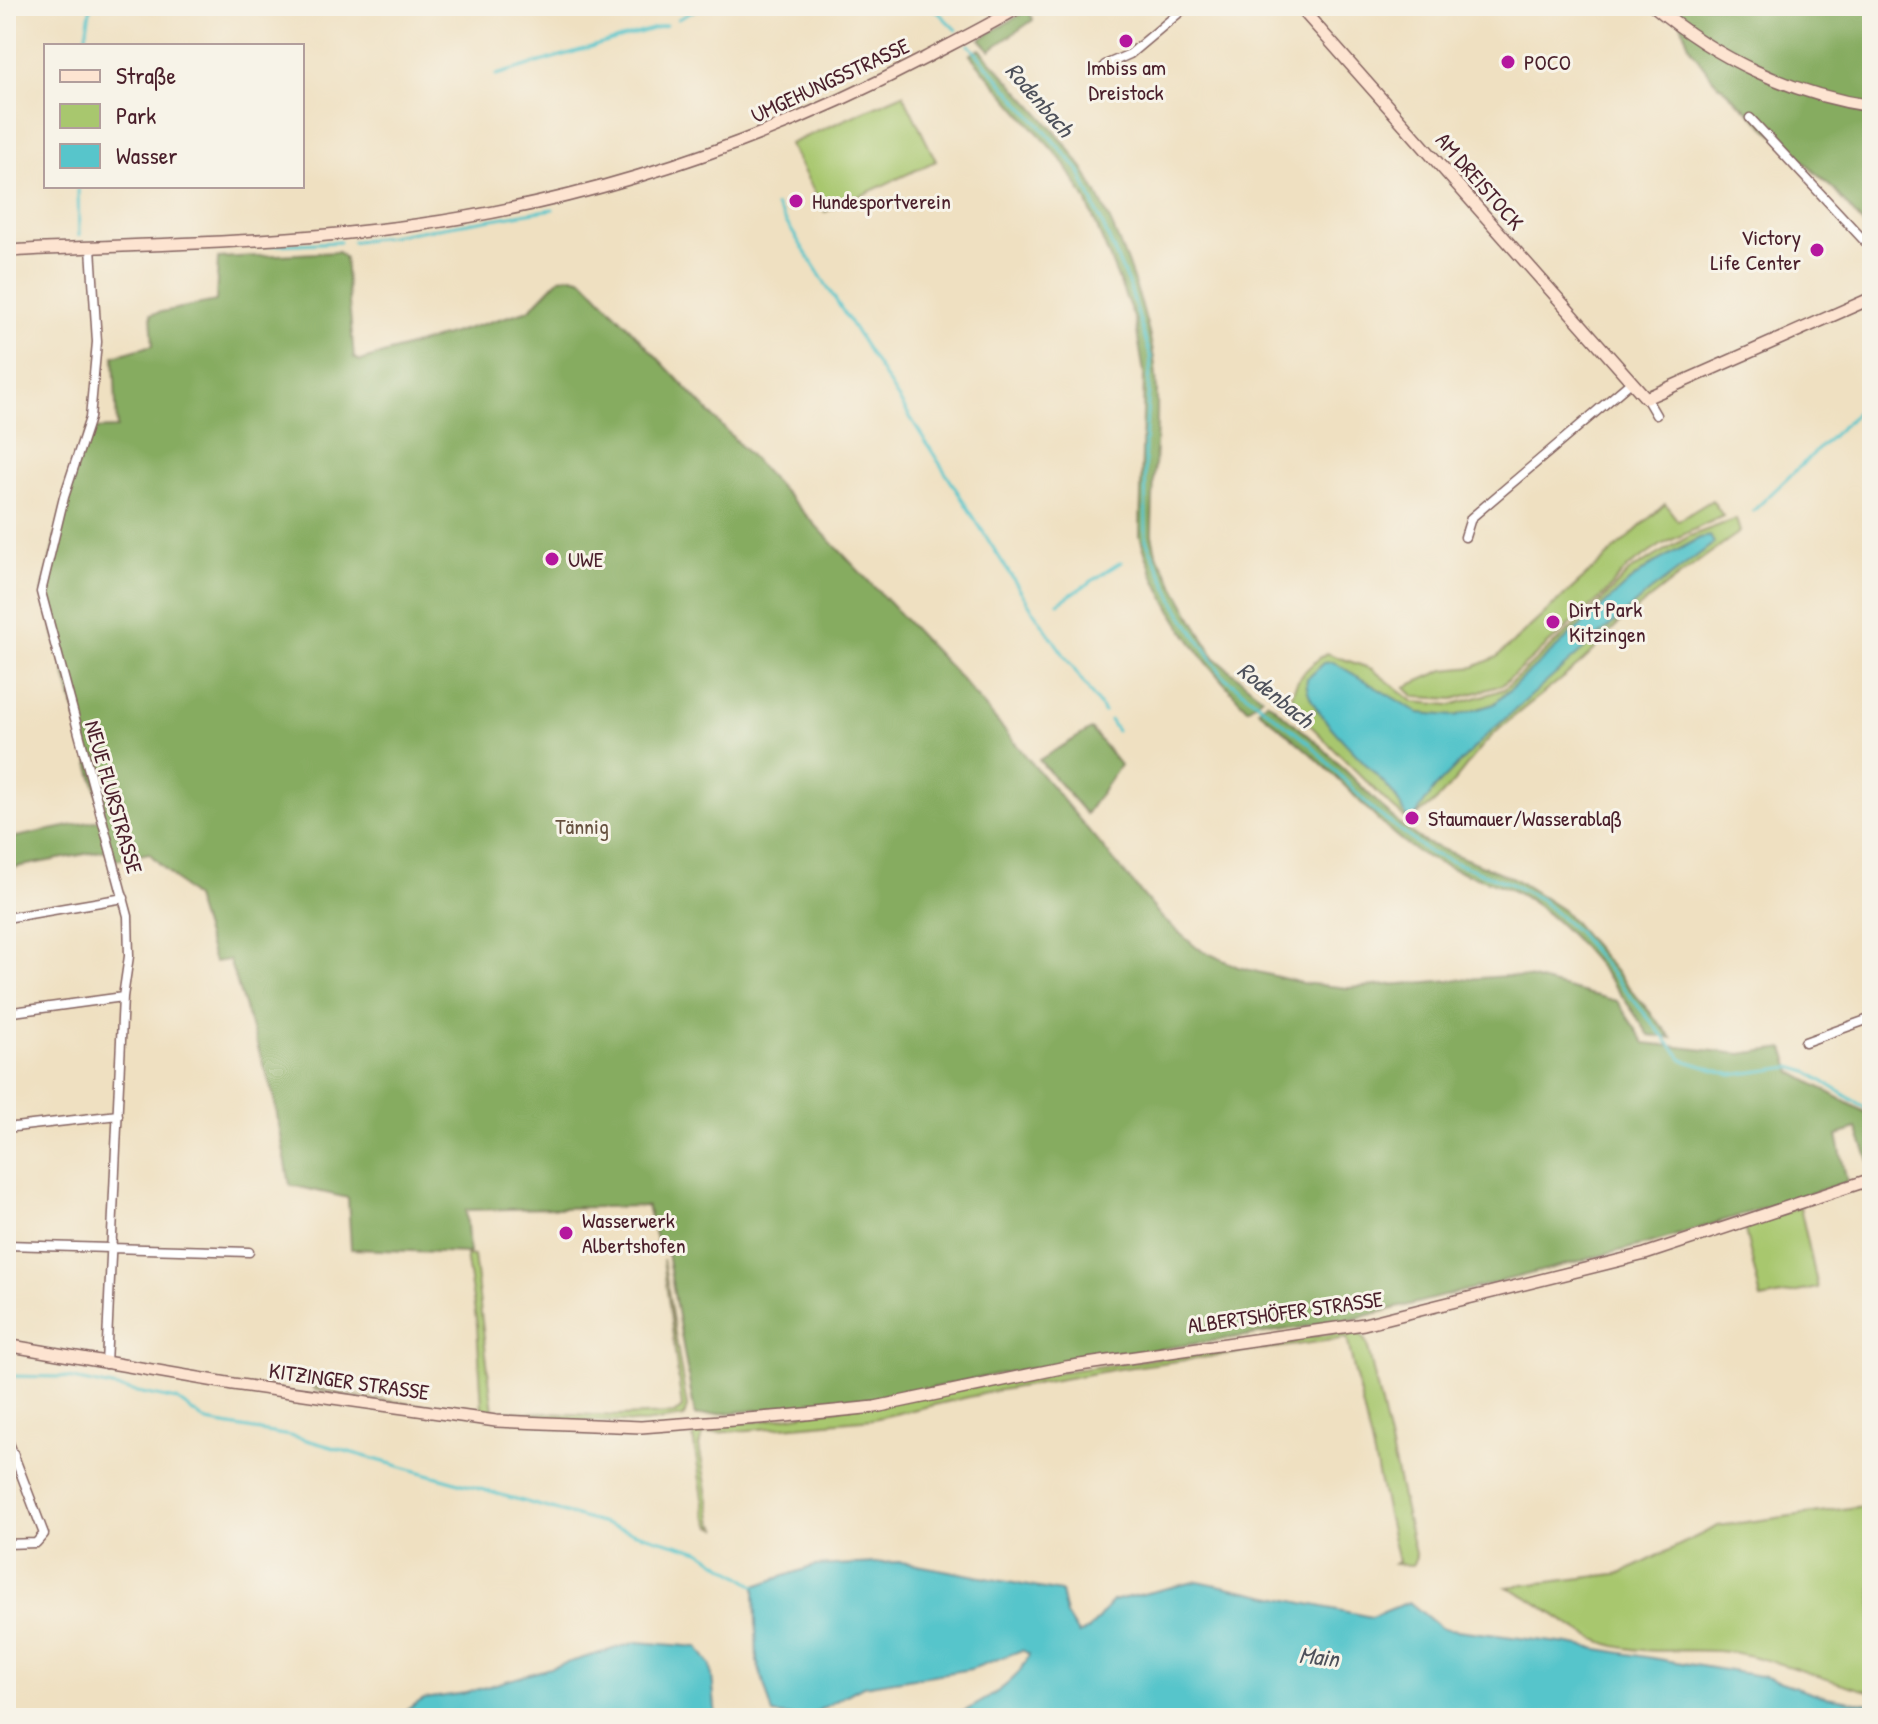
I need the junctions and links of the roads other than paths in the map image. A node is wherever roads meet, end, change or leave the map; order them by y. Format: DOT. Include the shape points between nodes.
graph roads {
  1 [pos="1021,6"];
  2 [pos="1187,6"];
  3 [pos="1299,6"];
  4 [pos="1654,6"];
  5 [pos="1105,65"];
  6 [pos="1872,106"];
  7 [pos="1750,118"];
  8 [pos="91,248"];
  9 [pos="1872,249"];
  10 [pos="6,251"];
  11 [pos="1872,298"];
  12 [pos="1631,382"];
  13 [pos="1646,398"];
  14 [pos="1656,415"];
  15 [pos="1465,537"];
  16 [pos="124,898"];
  17 [pos="6,918"];
  18 [pos="123,997"];
  19 [pos="6,1013"];
  20 [pos="1872,1018"];
  21 [pos="1805,1042"];
  22 [pos="118,1115"];
  23 [pos="6,1128"];
  24 [pos="1872,1179"];
  25 [pos="6,1245"];
  26 [pos="114,1249"];
  27 [pos="249,1252"];
  28 [pos="6,1345"];
  29 [pos="106,1364"];
  30 [pos="690,1424"];
  31 [pos="6,1435"];
  32 [pos="6,1544"];
  1 -- 8 [label="street, UMGEHUNGSSTRASSE" via="860,92 741,143 628,181 494,213 346,233"];
  2 -- 5 [label="street" via="1130,54"];
  3 -- 12 [label="street, AM DREISTOCK"];
  4 -- 6 [label="street" via="1717,50 1776,81"];
  7 -- 9 [label="street"];
  8 -- 10 [label="street, UMGEHUNGSSTRASSE"];
  8 -- 16 [label="street, NEUE FLURSTRASSE" via="97,342 90,418 41,592"];
  11 -- 13 [label="street"];
  12 -- 13 [label="street, AM DREISTOCK"];
  12 -- 15 [label="street" via="1471,518"];
  13 -- 14 [label="street"];
  16 -- 17 [label="street"];
  16 -- 18 [label="street, NEUE FLURSTRASSE" via="129,956"];
  18 -- 19 [label="street"];
  18 -- 22 [label="street, NEUE FLURSTRASSE"];
  20 -- 21 [label="street"];
  22 -- 23 [label="street"];
  22 -- 26 [label="street, NEUE FLURSTRASSE"];
  24 -- 30 [label="street, ALBERTSHÖFER STRASSE" via="1645,1254 1331,1331 1066,1367 875,1407"];
  25 -- 26 [label="street"];
  26 -- 27 [label="street"];
  26 -- 29 [label="street, NEUE FLURSTRASSE"];
  28 -- 29 [label="street, KITZINGER STRASSE"];
  29 -- 30 [label="street, KITZINGER STRASSE" via="458,1418 578,1427"];
  31 -- 32 [label="street" via="44,1534 36,1543"];
}
